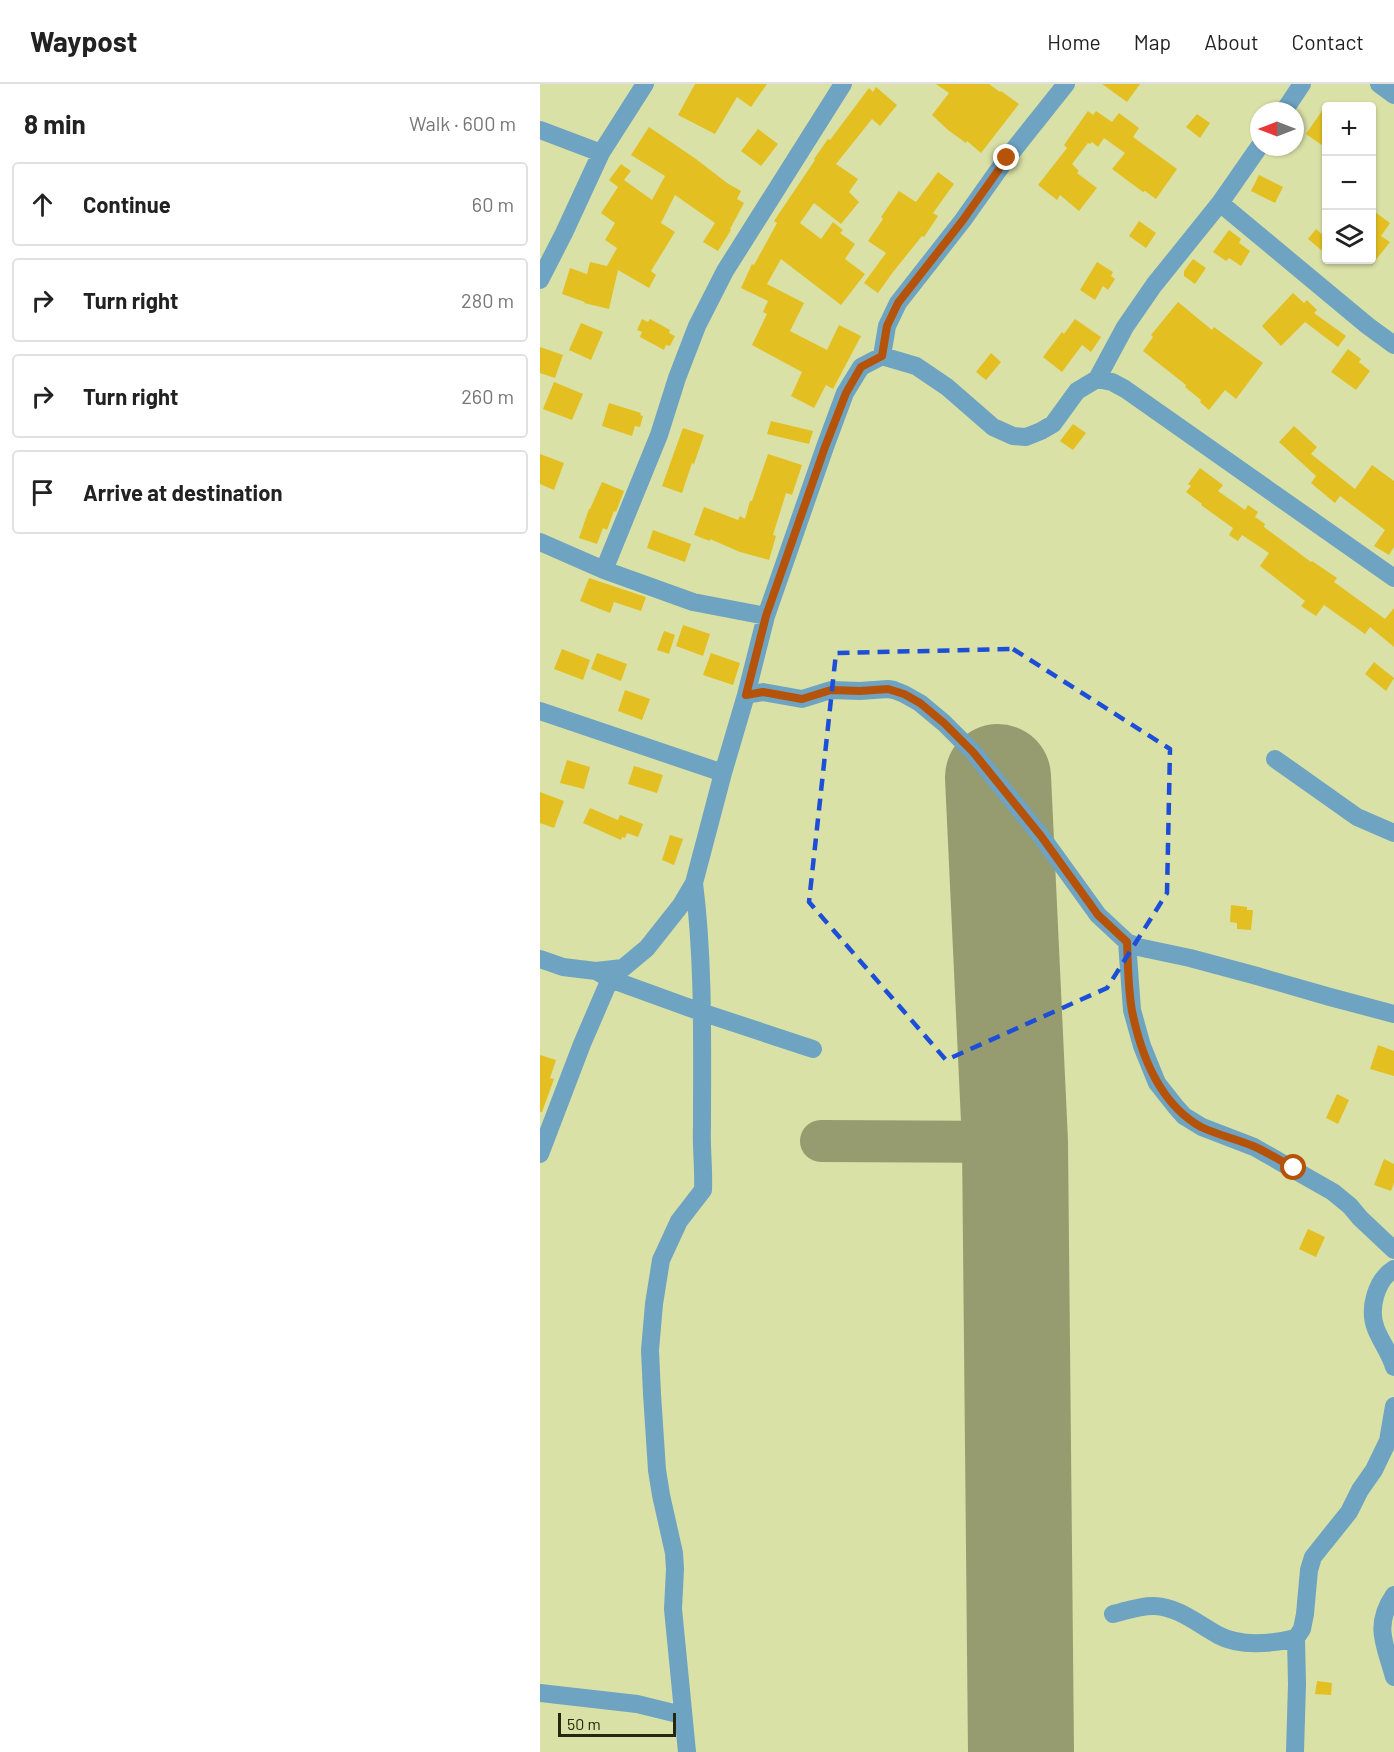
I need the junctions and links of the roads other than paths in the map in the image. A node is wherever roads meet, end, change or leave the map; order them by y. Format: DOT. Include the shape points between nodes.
graph roads {
  1 [pos="645,84"];
  2 [pos="843,84"];
  3 [pos="1302,84"];
  4 [pos="1379,84"];
  5 [pos="1062,85"];
  6 [pos="1394,95"];
  7 [pos="1290,102"];
  8 [pos="540,130"];
  9 [pos="601,153"];
  10 [pos="1253,156"];
  11 [pos="1220,203"];
  12 [pos="540,280"];
  13 [pos="1394,345"];
  14 [pos="882,356"];
  15 [pos="1097,379"];
  16 [pos="540,542"];
  17 [pos="604,570"];
  18 [pos="1394,579"];
  19 [pos="766,616"];
  20 [pos="746,695"];
  21 [pos="540,711"];
  22 [pos="1275,759"];
  23 [pos="723,773"];
  24 [pos="1394,833"];
  25 [pos="694,883"];
  26 [pos="1127,942"];
  27 [pos="540,959"];
  28 [pos="603,975"];
  29 [pos="701,1012"];
  30 [pos="1394,1014"];
  31 [pos="813,1049"];
  32 [pos="540,1154"];
  33 [pos="1394,1250"];
  34 [pos="1394,1269"];
  35 [pos="1394,1367"];
  36 [pos="1394,1406"];
  37 [pos="1394,1595"];
  38 [pos="1113,1614"];
  39 [pos="1296,1638"];
  40 [pos="1394,1677"];
  41 [pos="540,1693"];
  42 [pos="682,1715"];
  43 [pos="687,1752"];
  44 [pos="1295,1752"];
  1 -- 9 [label="street"];
  2 -- 17 [label="street" via="725,271 697,326 659,435"];
  3 -- 7 [label="street"];
  4 -- 6 [label="street"];
  5 -- 14 [label="street" via="898,303 887,326"];
  8 -- 9 [label="street"];
  9 -- 12 [label="street"];
  10 -- 11 [label="street"];
  11 -- 13 [label="street"];
  11 -- 15 [label="street" via="1131,319"];
  14 -- 15 [label="street" via="916,366 947,387 993,428 1013,436 1026,437 1053,424 1077,391"];
  14 -- 19 [label="street" via="861,367 846,393"];
  15 -- 18 [label="street" via="1125,389"];
  16 -- 17 [label="street"];
  17 -- 19 [label="street" via="693,602"];
  19 -- 20 [label="street"];
  20 -- 23 [label="street"];
  20 -- 26 [label="street" via="763,692 802,699 831,690 888,689 920,703 973,752 1098,915"];
  21 -- 23 [label="street"];
  22 -- 24 [label="street" via="1357,817"];
  23 -- 25 [label="street"];
  25 -- 28 [label="street" via="647,948 623,968"];
  25 -- 29 [label="street" via="700,932"];
  26 -- 30 [label="street"];
  26 -- 33 [label="street" via="1132,1010 1142,1046 1157,1083 1176,1107 1202,1127 1254,1147 1333,1192"];
  27 -- 28 [label="street"];
  28 -- 29 [label="street"];
  28 -- 32 [label="street" via="582,1044"];
  29 -- 31 [label="street"];
  29 -- 42 [label="street" via="703,1190 679,1221 661,1260 650,1350 657,1470 674,1552 673,1609"];
  34 -- 35 [label="street" via="1380,1284 1373,1308 1376,1329"];
  36 -- 39 [label="street" via="1388,1441 1374,1470 1349,1512 1313,1557 1302,1629"];
  37 -- 40 [label="street" via="1382,1619 1382,1634"];
  38 -- 39 [label="street" via="1164,1607 1231,1640 1264,1642"];
  39 -- 44 [label="street"];
  41 -- 42 [label="street" via="637,1704"];
  42 -- 43 [label="street"];
}
